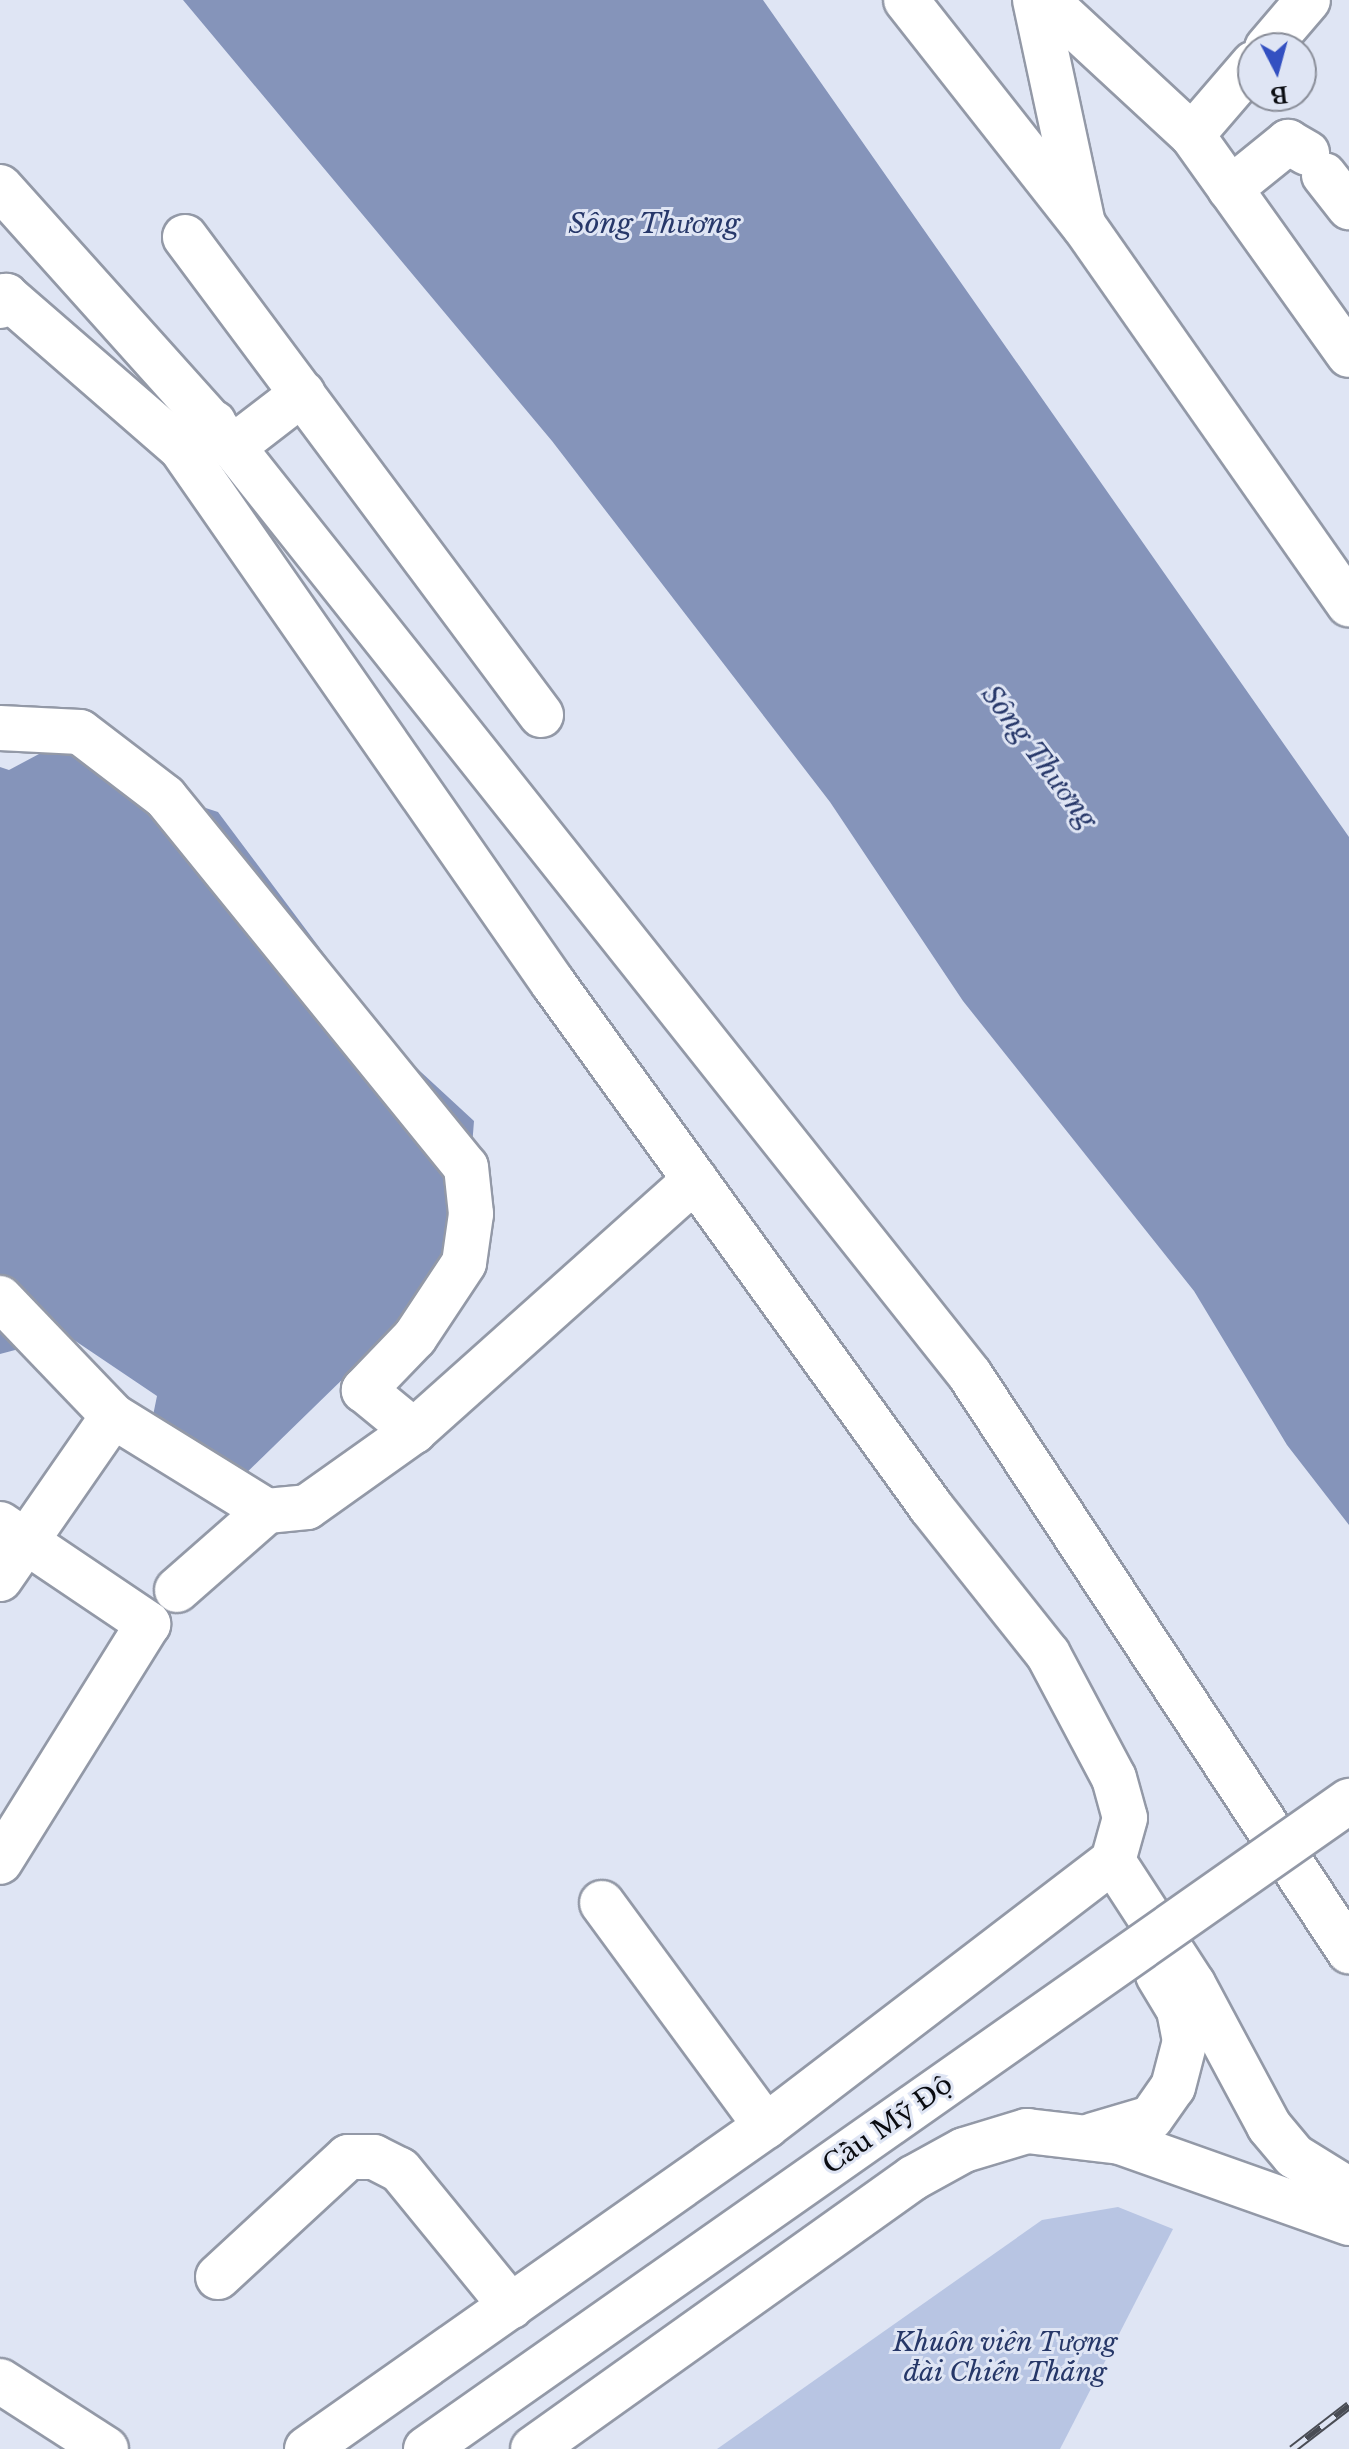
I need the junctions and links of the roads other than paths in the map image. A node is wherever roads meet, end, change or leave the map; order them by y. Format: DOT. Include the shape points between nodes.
graph roads {
  1 [pos="906,0"];
  2 [pos="1035,0"];
  3 [pos="1046,0"];
  4 [pos="1308,0"];
  5 [pos="1281,32"];
  6 [pos="1237,83"];
  7 [pos="1192,135"];
  8 [pos="1326,178"];
  9 [pos="0,187"];
  10 [pos="1230,189"];
  11 [pos="1084,226"];
  12 [pos="185,237"];
  13 [pos="2,297"];
  14 [pos="1349,355"];
  15 [pos="303,393"];
  16 [pos="209,439"];
  17 [pos="1349,604"];
  18 [pos="541,715"];
  19 [pos="0,728"];
  20 [pos="695,1180"];
  21 [pos="0,1298"];
  22 [pos="113,1416"];
  23 [pos="414,1431"];
  24 [pos="267,1511"];
  25 [pos="14,1533"];
  26 [pos="0,1579"];
  27 [pos="177,1590"];
  28 [pos="1349,1801"];
  29 [pos="0,1862"];
  30 [pos="1103,1868"];
  31 [pos="602,1903"];
  32 [pos="1349,1951"];
  33 [pos="766,2126"];
  34 [pos="1087,2136"];
  35 [pos="1349,2190"];
  36 [pos="1349,2223"];
  37 [pos="218,2277"];
  38 [pos="511,2306"];
  39 [pos="0,2381"];
  40 [pos="106,2449"];
  41 [pos="307,2449"];
  42 [pos="426,2449"];
  43 [pos="533,2449"];
  1 -- 11 [label="street"];
  2 -- 11 [label="street"];
  3 -- 7 [label="street"];
  4 -- 5 [label="street"];
  6 -- 7 [label="street"];
  7 -- 10 [label="street"];
  8 -- 10 [label="street" via="1288,142"];
  9 -- 16 [label="street"];
  10 -- 14 [label="street"];
  11 -- 17 [label="street"];
  12 -- 15 [label="street"];
  13 -- 16 [label="street"];
  15 -- 16 [label="street"];
  15 -- 18 [label="street"];
  16 -- 20 [label="street"];
  16 -- 32 [label="street" via="970,1375"];
  19 -- 23 [label="street" via="80,732 165,797 466,1167 471,1214 464,1263 415,1337 364,1390"];
  20 -- 23 [label="street"];
  20 -- 30 [label="street" via="931,1507 1048,1654 1114,1778 1125,1818"];
  21 -- 22 [label="street"];
  22 -- 24 [label="street"];
  22 -- 25 [label="street"];
  23 -- 24 [label="street" via="307,1507"];
  24 -- 27 [label="street"];
  25 -- 26 [label="street"];
  25 -- 29 [label="street" via="148,1624"];
  28 -- 42 [label="street, Cầu Mỹ Độ, bridge"];
  30 -- 33 [label="street"];
  30 -- 34 [label="street" via="1172,1995 1185,2041 1173,2087 1151,2118"];
  30 -- 35 [label="street" via="1193,1984 1269,2126 1294,2156"];
  31 -- 33 [label="street"];
  33 -- 38 [label="street"];
  34 -- 36 [label="street"];
  34 -- 43 [label="street" via="1027,2131 964,2150 913,2178"];
  37 -- 38 [label="street" via="348,2157 374,2157 400,2170"];
  38 -- 41 [label="street"];
  39 -- 40 [label="street"];
}
